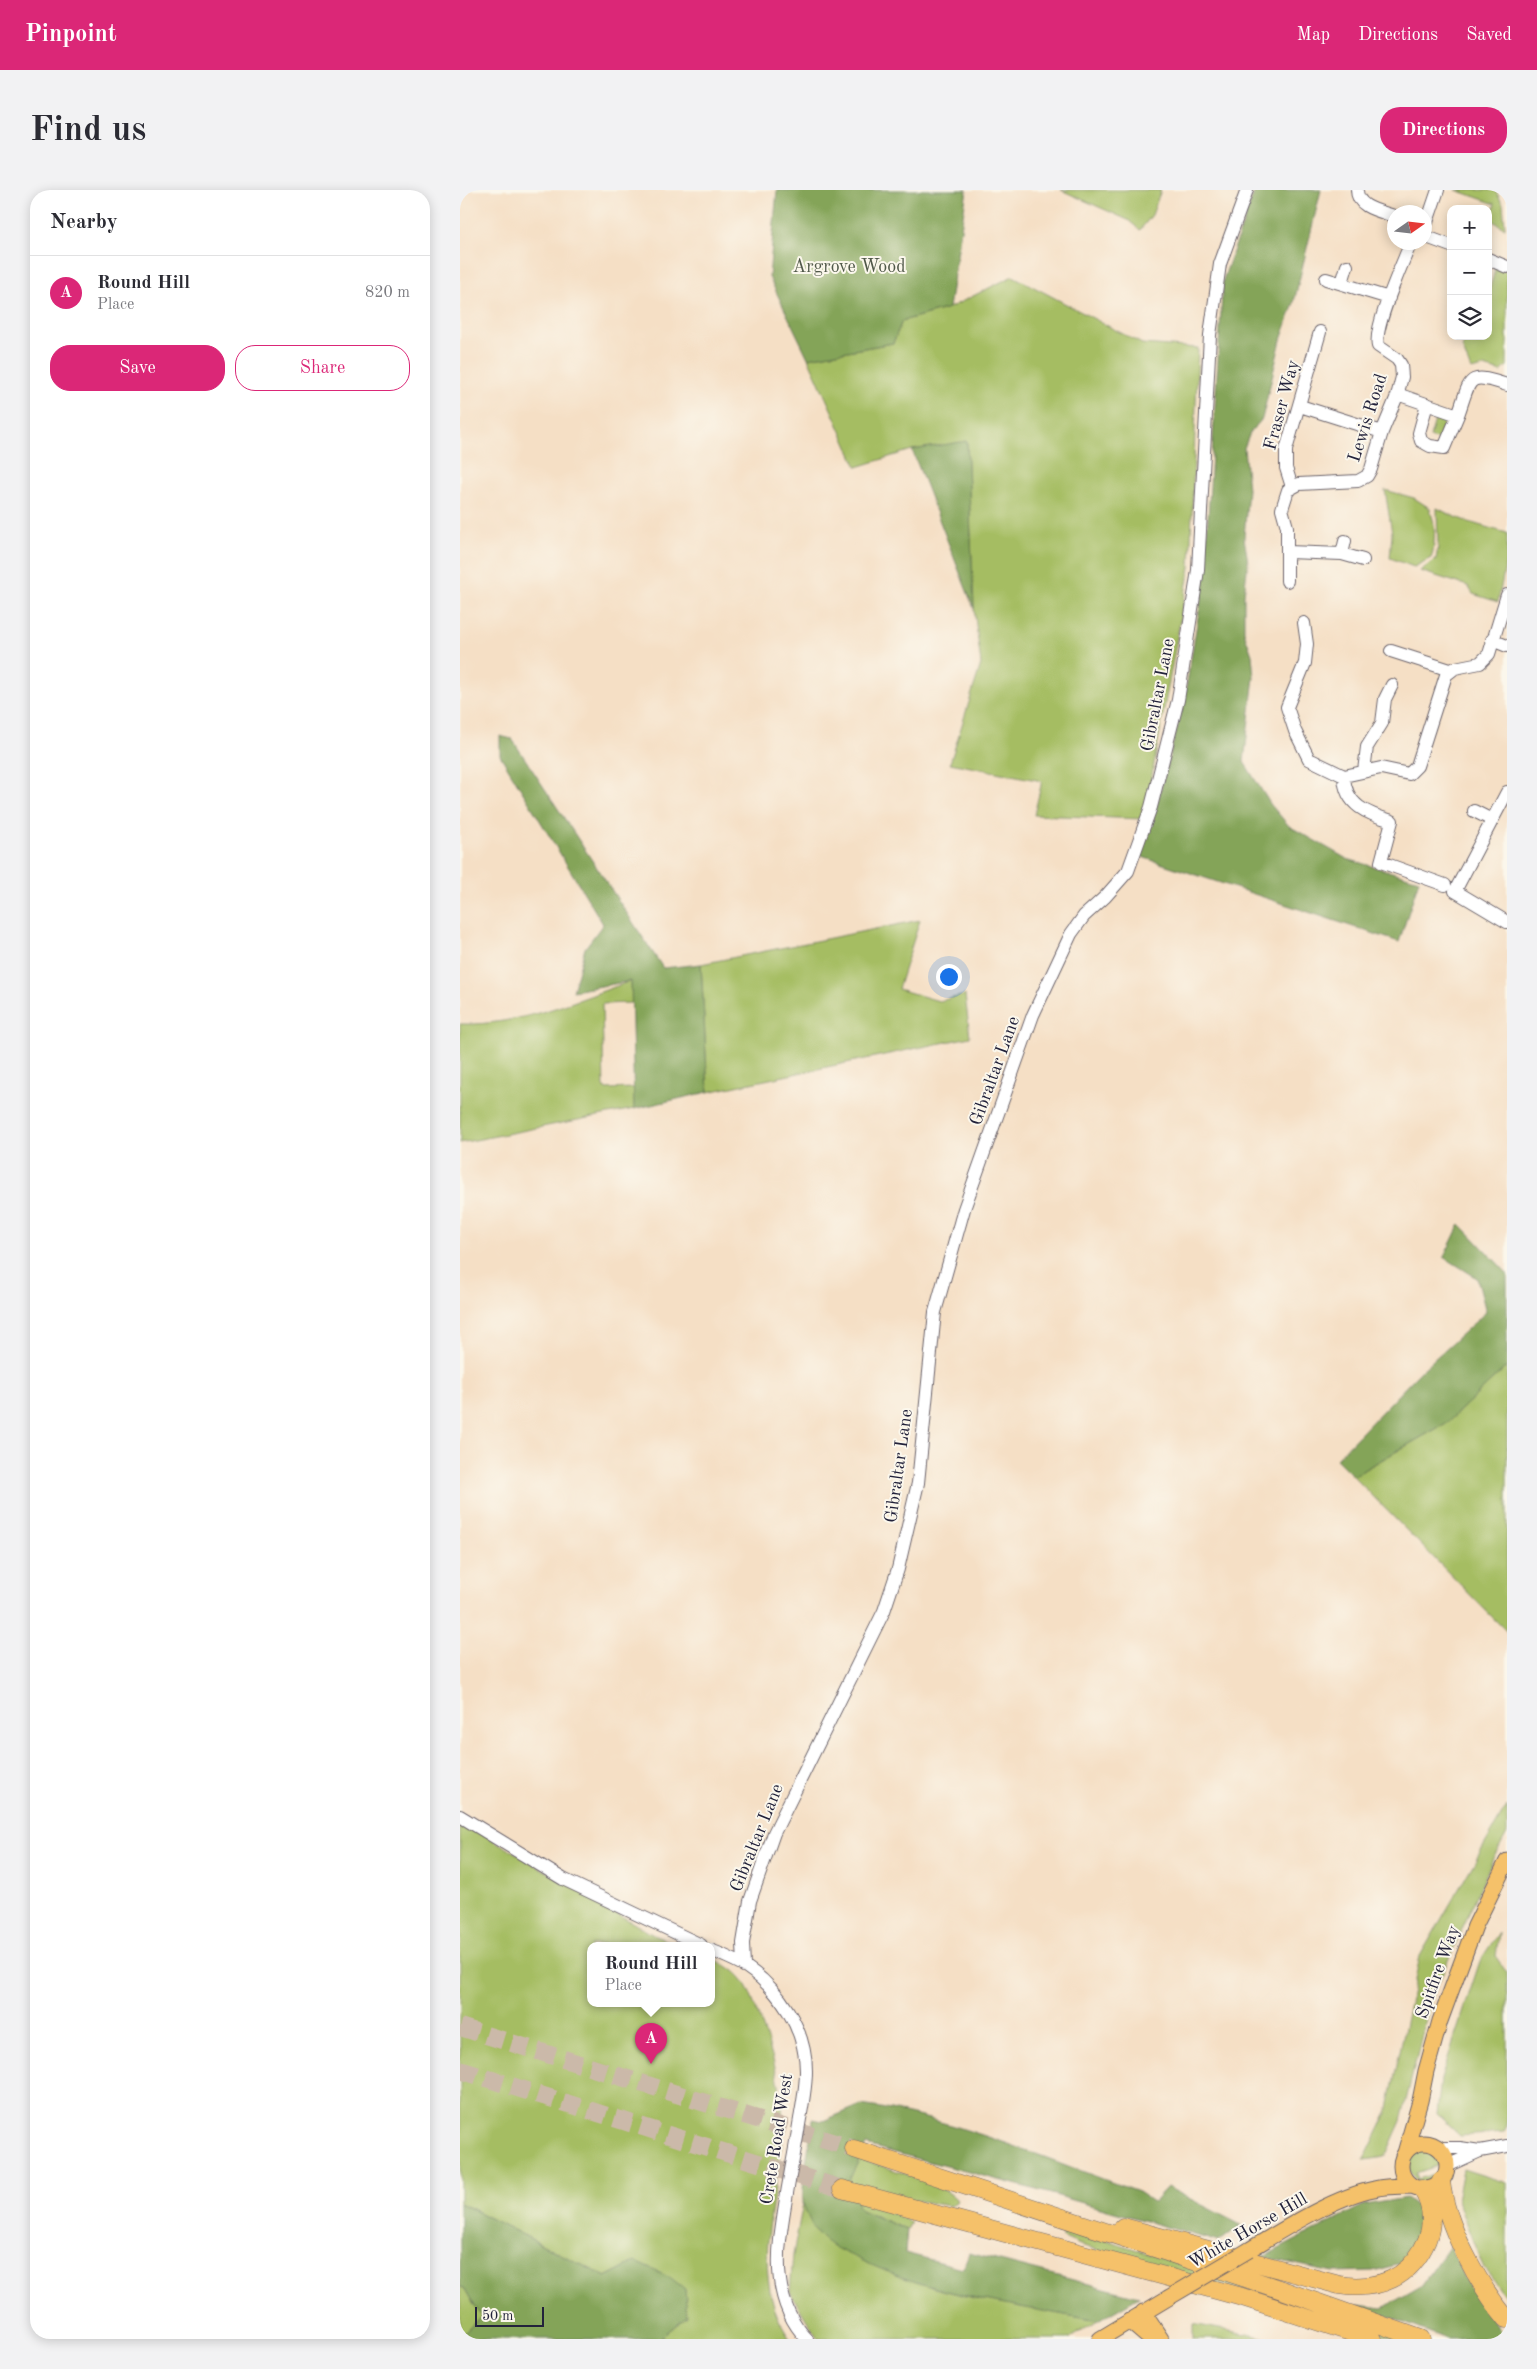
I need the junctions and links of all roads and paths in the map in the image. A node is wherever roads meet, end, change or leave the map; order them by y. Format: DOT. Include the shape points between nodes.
graph roads {
  1 [pos="1247,190"];
  2 [pos="1357,190"];
  3 [pos="1438,190"];
  4 [pos="1432,208"];
  5 [pos="1387,213"];
  6 [pos="1432,234"];
  7 [pos="1447,244"];
  8 [pos="1408,250"];
  9 [pos="1492,261"];
  10 [pos="1347,266"];
  11 [pos="1507,267"];
  12 [pos="1326,279"];
  13 [pos="1342,283"];
  14 [pos="1389,298"];
  15 [pos="1320,332"];
  16 [pos="1507,385"];
  17 [pos="1398,396"];
  18 [pos="1427,404"];
  19 [pos="1300,406"];
  20 [pos="1458,415"];
  21 [pos="1382,432"];
  22 [pos="1292,487"];
  23 [pos="1288,552"];
  24 [pos="1363,560"];
  25 [pos="1287,582"];
  26 [pos="1507,595"];
  27 [pos="1304,623"];
  28 [pos="1492,640"];
  29 [pos="1507,646"];
  30 [pos="1391,651"];
  31 [pos="1450,670"];
  32 [pos="1392,685"];
  33 [pos="1364,771"];
  34 [pos="1344,776"];
  35 [pos="1507,792"];
  36 [pos="1474,811"];
  37 [pos="1492,820"];
  38 [pos="1445,885"];
  39 [pos="1507,922"];
  40 [pos="460,1816"];
  41 [pos="1507,1861"];
  42 [pos="695,1942"];
  43 [pos="715,1952"];
  44 [pos="744,1966"];
  45 [pos="1420,2102"];
  46 [pos="1436,2146"];
  47 [pos="1507,2146"];
  48 [pos="854,2149"];
  49 [pos="1480,2151"];
  50 [pos="1403,2158"];
  51 [pos="1444,2173"];
  52 [pos="1417,2187"];
  53 [pos="842,2189"];
  54 [pos="1374,2189"];
  55 [pos="992,2194"];
  56 [pos="1242,2297"];
  57 [pos="1144,2312"];
  58 [pos="1507,2319"];
  59 [pos="1129,2321"];
  60 [pos="807,2339"];
  61 [pos="1100,2339"];
  62 [pos="1150,2339"];
  63 [pos="1161,2339"];
  64 [pos="1345,2339"];
  65 [pos="1372,2339"];
  66 [pos="1421,2339"];
  1 -- 44 [label="street, Gibraltar Lane" via="1220,264 1210,335 1198,570 1178,700 1151,807 1128,871 1071,934 1033,1015 964,1209 935,1312 918,1483 898,1569 884,1611 774,1833 750,1901 743,1943"];
  2 -- 5 [label="street" via="1363,204"];
  3 -- 4 [label="street"];
  6 -- 7 [label="street"];
  8 -- 14 [label="street, Lewis Road"];
  9 -- 11 [label="street"];
  10 -- 13 [label="street"];
  12 -- 13 [label="street"];
  13 -- 14 [label="street"];
  14 -- 17 [label="street, Lewis Road" via="1378,343 1401,365"];
  15 -- 19 [label="street, Fraser Way"];
  16 -- 20 [label="street" via="1486,377 1474,379 1467,387"];
  17 -- 18 [label="street"];
  17 -- 21 [label="street, Lewis Road"];
  18 -- 20 [label="street"];
  18 -- 20 [label="street" via="1419,433 1421,441 1430,446 1444,448"];
  19 -- 21 [label="street"];
  19 -- 22 [label="street, Fraser Way" via="1286,450 1286,468"];
  21 -- 22 [label="street, Lewis Road" via="1371,469 1363,479 1304,483"];
  22 -- 23 [label="street" via="1282,504"];
  23 -- 24 [label="street" via="1344,548"];
  23 -- 25 [label="street"];
  26 -- 28 [label="street"];
  27 -- 34 [label="street" via="1306,656 1288,702 1288,712 1309,759"];
  28 -- 29 [label="street"];
  28 -- 31 [label="street" via="1489,654 1480,663"];
  30 -- 31 [label="street"];
  31 -- 33 [label="street" via="1413,773 1406,775 1381,768"];
  32 -- 33 [label="street" via="1385,699 1382,723 1367,747"];
  33 -- 34 [label="street"];
  34 -- 38 [label="street" via="1346,790 1362,811 1392,821 1379,867"];
  35 -- 37 [label="street"];
  36 -- 37 [label="street"];
  37 -- 39 [label="street" via="1455,891"];
  40 -- 42 [label="street" via="564,1879"];
  41 -- 45 [label="main road, Spitfire Way" via="1475,1926 1440,2021"];
  43 -- 44 [label="street, Crete Road West"];
  44 -- 60 [label="street, Crete Road West" via="778,1995 794,2021 804,2052 805,2088 778,2264 783,2299 793,2321"];
  45 -- 46 [label="main road, Spitfire Way" via="1424,2133"];
  45 -- 50 [label="main road, Spitfire Way"];
  46 -- 49 [label="street"];
  46 -- 50 [label="main road" via="1417,2144"];
  46 -- 51 [label="main road" via="1443,2153"];
  47 -- 49 [label="street"];
  48 -- 55 [label="highway"];
  49 -- 51 [label="street"];
  50 -- 52 [label="main road" via="1404,2176"];
  50 -- 54 [label="main road, White Horse Hill" via="1394,2173"];
  51 -- 52 [label="main road" via="1429,2188"];
  51 -- 58 [label="highway" via="1442,2192 1457,2234 1476,2272"];
  52 -- 54 [label="main road, White Horse Hill"];
  52 -- 55 [label="highway" via="1430,2205 1432,2217 1430,2231 1416,2260 1392,2279 1362,2287 1339,2285"];
  53 -- 56 [label="highway"];
  54 -- 57 [label="main road, White Horse Hill, bridge" via="1319,2211"];
  55 -- 66 [label="highway"];
  56 -- 64 [label="highway" via="1306,2326"];
  56 -- 65 [label="highway"];
  57 -- 59 [label="main road, White Horse Hill"];
  57 -- 63 [label="main road"];
  59 -- 61 [label="main road, White Horse Hill"];
  59 -- 62 [label="main road"];
}
